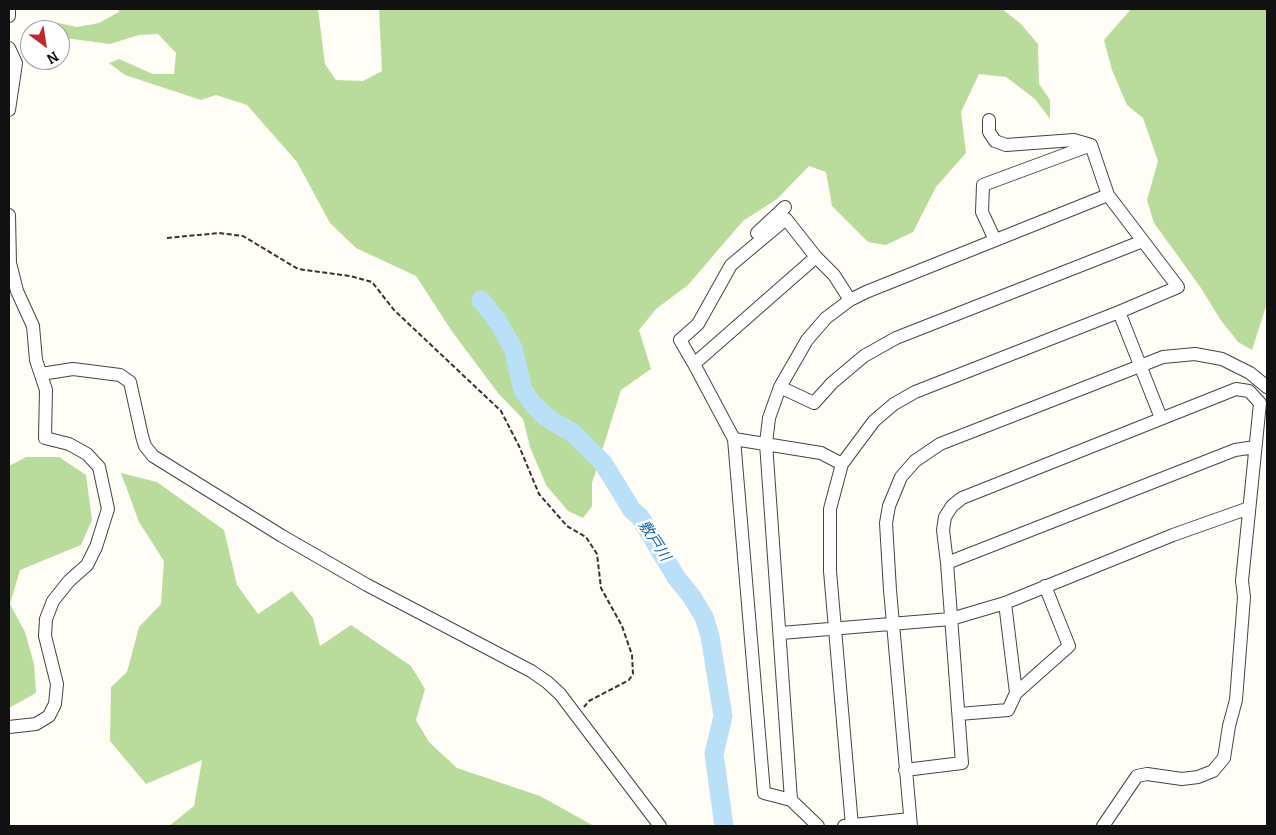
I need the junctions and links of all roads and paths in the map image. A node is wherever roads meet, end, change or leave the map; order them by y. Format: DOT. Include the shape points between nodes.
graph roads {
  1 [pos="9,9"];
  2 [pos="9,16"];
  3 [pos="9,48"];
  4 [pos="9,110"];
  5 [pos="989,120"];
  6 [pos="1091,146"];
  7 [pos="1108,195"];
  8 [pos="784,207"];
  9 [pos="9,215"];
  10 [pos="167,238"];
  11 [pos="995,240"];
  12 [pos="1144,241"];
  13 [pos="816,257"];
  14 [pos="731,265"];
  15 [pos="850,300"];
  16 [pos="1119,312"];
  17 [pos="694,364"];
  18 [pos="1140,365"];
  19 [pos="41,374"];
  20 [pos="780,387"];
  21 [pos="1267,387"];
  22 [pos="1162,418"];
  23 [pos="734,440"];
  24 [pos="766,443"];
  25 [pos="1255,447"];
  26 [pos="842,464"];
  27 [pos="1249,508"];
  28 [pos="947,563"];
  29 [pos="1045,586"];
  30 [pos="1005,603"];
  31 [pos="951,619"];
  32 [pos="893,624"];
  33 [pos="835,628"];
  34 [pos="781,633"];
  35 [pos="1016,693"];
  36 [pos="959,714"];
  37 [pos="577,715"];
  38 [pos="9,727"];
  39 [pos="905,770"];
  40 [pos="791,800"];
  41 [pos="911,823"];
  42 [pos="660,826"];
  43 [pos="818,826"];
  44 [pos="849,826"];
  45 [pos="1103,826"];
  1 -- 2 [label="street"];
  3 -- 4 [label="street" via="16,63"];
  5 -- 6 [label="street" via="987,126 995,141 1006,145 1074,140"];
  6 -- 7 [label="street"];
  6 -- 11 [label="street" via="983,185 982,212"];
  7 -- 11 [label="street"];
  7 -- 12 [label="street"];
  8 -- 14 [label="street" via="736,253"];
  9 -- 19 [label="street" via="10,262 17,291 33,326 36,360"];
  10 -- 37 [label="path" via="219,233 244,236 298,269 372,282 394,310 501,411 539,494 567,526 586,537 597,554 601,588 622,626 632,655 633,674 629,680 589,701"];
  11 -- 15 [label="street"];
  12 -- 16 [label="street" via="1178,287"];
  12 -- 20 [label="street" via="896,338 864,356 814,402"];
  13 -- 14 [label="street" via="786,219"];
  13 -- 15 [label="street" via="834,275"];
  13 -- 17 [label="street"];
  14 -- 17 [label="street" via="698,324 680,340"];
  15 -- 20 [label="street" via="826,318 806,340"];
  16 -- 18 [label="street"];
  16 -- 26 [label="street" via="915,392 874,421"];
  17 -- 23 [label="street"];
  18 -- 21 [label="street" via="1163,357 1208,356 1234,363"];
  18 -- 22 [label="street"];
  18 -- 32 [label="street" via="940,444 915,460 895,489 886,523"];
  19 -- 37 [label="street" via="74,369 120,376 130,382 145,446 153,456 367,585 531,671 560,694"];
  19 -- 38 [label="street" via="46,390 45,438 69,444 86,454 98,467 108,509 87,565 58,595 46,619 45,636 57,684 55,704 48,716 36,724"];
  20 -- 24 [label="street" via="769,418"];
  22 -- 25 [label="street" via="1236,389 1249,391 1260,403"];
  22 -- 28 [label="street" via="962,498 945,518"];
  23 -- 24 [label="street"];
  23 -- 40 [label="street" via="764,793"];
  24 -- 26 [label="street" via="821,453"];
  24 -- 34 [label="street"];
  25 -- 27 [label="street"];
  25 -- 28 [label="street" via="1235,450"];
  26 -- 33 [label="street" via="830,509 830,571"];
  27 -- 29 [label="street"];
  27 -- 45 [label="street" via="1236,700 1224,758 1213,771 1198,777 1137,776"];
  28 -- 31 [label="street"];
  29 -- 30 [label="street"];
  29 -- 35 [label="street" via="1069,646"];
  30 -- 31 [label="street"];
  30 -- 35 [label="street"];
  31 -- 32 [label="street"];
  31 -- 36 [label="street"];
  32 -- 33 [label="street"];
  32 -- 39 [label="street"];
  33 -- 34 [label="street"];
  33 -- 44 [label="street"];
  34 -- 40 [label="street"];
  35 -- 36 [label="street" via="1008,710"];
  36 -- 39 [label="street" via="962,763"];
  37 -- 42 [label="street"];
  39 -- 41 [label="street"];
  40 -- 43 [label="street"];
  41 -- 44 [label="street"];
}
